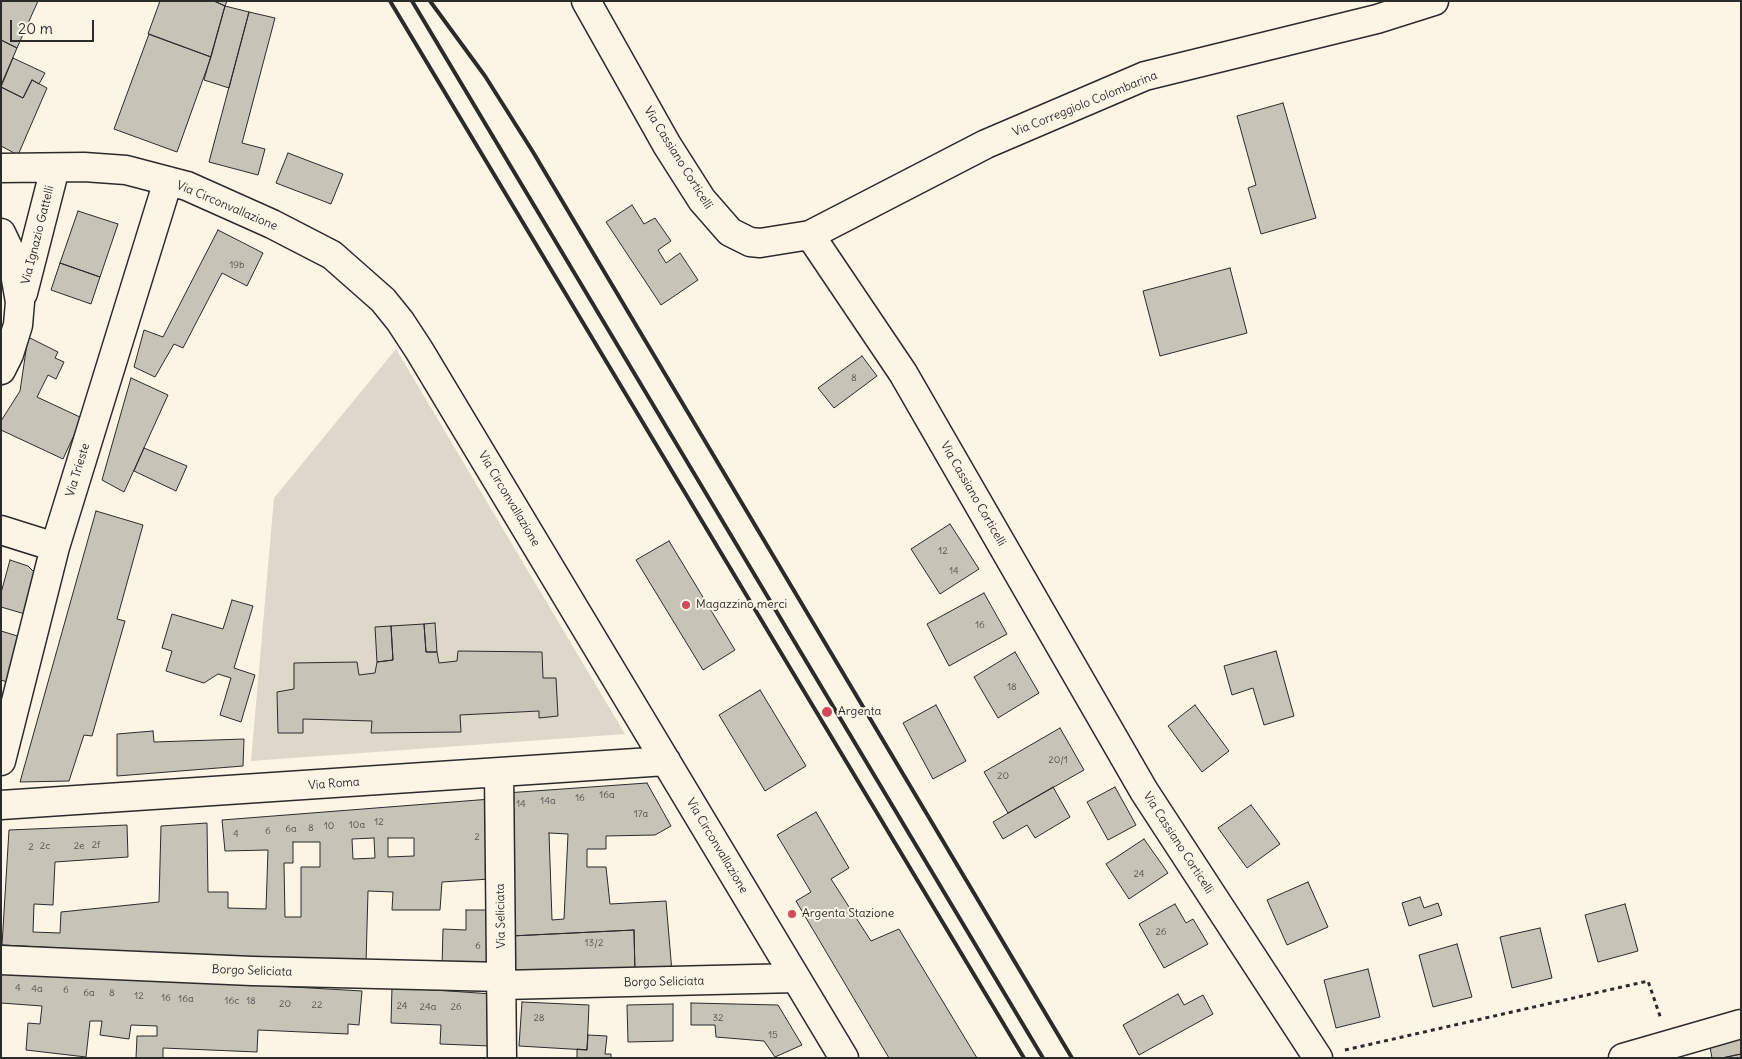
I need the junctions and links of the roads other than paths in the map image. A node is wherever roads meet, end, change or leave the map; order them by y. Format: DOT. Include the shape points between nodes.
graph roads {
  1 [pos="586,1"];
  2 [pos="1434,1"];
  3 [pos="1,168"];
  4 [pos="55,168"];
  5 [pos="168,181"];
  6 [pos="1,233"];
  7 [pos="810,235"];
  8 [pos="20,302"];
  9 [pos="1,370"];
  10 [pos="1,530"];
  11 [pos="54,547"];
  12 [pos="1,761"];
  13 [pos="666,761"];
  14 [pos="499,773"];
  15 [pos="1,805"];
  16 [pos="1,960"];
  17 [pos="796,978"];
  18 [pos="502,981"];
  19 [pos="1741,1024"];
  20 [pos="1318,1057"];
  21 [pos="502,1058"];
  22 [pos="844,1058"];
  23 [pos="1623,1058"];
  1 -- 7 [label="street, Via Cassiano Corticelli" via="667,145 720,223 750,242"];
  2 -- 7 [label="street, Via Correggiolo Colombarina" via="1377,19 1145,76 986,144"];
  3 -- 4 [label="street, Via Circonvallazione"];
  4 -- 5 [label="street, Via Circonvallazione" via="126,170"];
  4 -- 8 [label="street, Via Ignazio Gattelli"];
  5 -- 11 [label="street, Via Trieste"];
  5 -- 13 [label="street, Via Circonvallazione" via="272,224 332,255 383,300 419,350"];
  6 -- 8 [label="street, Via Ignazio Gattelli" via="12,256"];
  7 -- 20 [label="street, Via Cassiano Corticelli" via="903,373 1144,791"];
  8 -- 9 [label="street, Via Ignazio Gattelli" via="18,325"];
  10 -- 11 [label="street"];
  11 -- 12 [label="street, Via Trieste"];
  13 -- 14 [label="street, Via Roma"];
  13 -- 17 [label="street, Via Circonvallazione"];
  14 -- 15 [label="street, Via Roma"];
  14 -- 18 [label="street, Via Seliciata"];
  16 -- 18 [label="street, Borgo Seliciata"];
  17 -- 18 [label="street, Borgo Seliciata"];
  17 -- 22 [label="street, Via Circonvallazione"];
  18 -- 21 [label="street, Via Seliciata"];
  19 -- 23 [label="street"];
}
